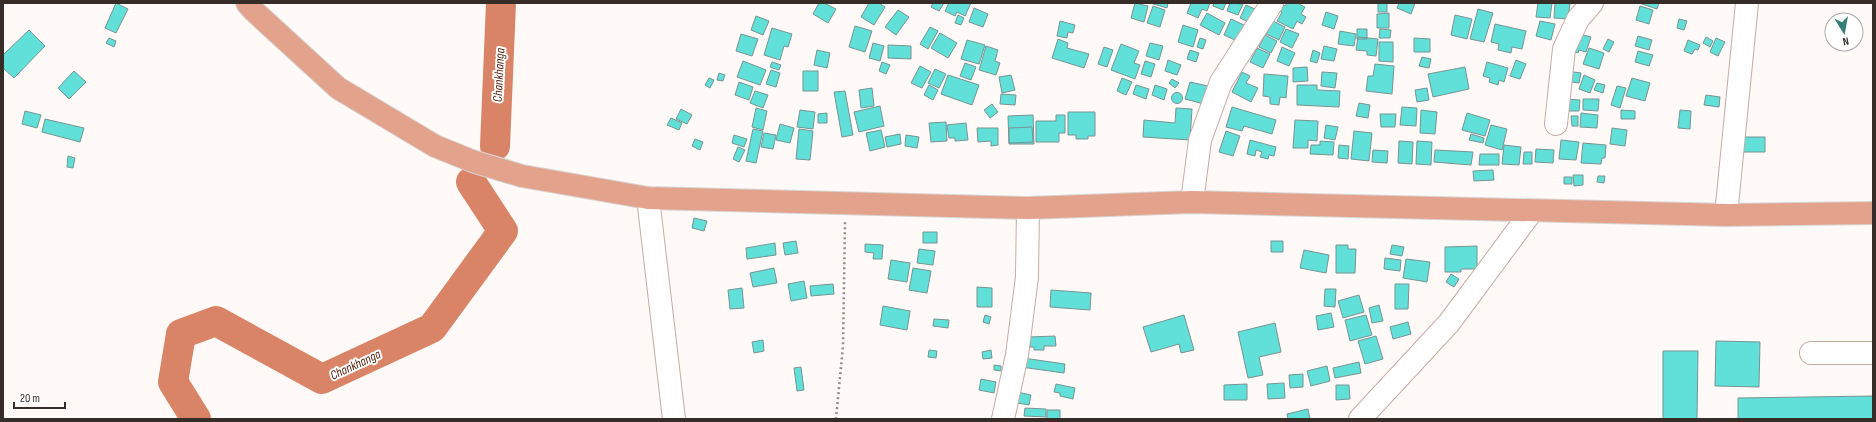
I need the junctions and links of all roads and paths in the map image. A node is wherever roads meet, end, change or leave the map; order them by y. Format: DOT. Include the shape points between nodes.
graph roads {
  1 [pos="247,3"];
  2 [pos="1272,3"];
  3 [pos="1592,3"];
  4 [pos="1747,3"];
  5 [pos="1556,124"];
  6 [pos="648,198"];
  7 [pos="1192,202"];
  8 [pos="845,204"];
  9 [pos="1028,208"];
  10 [pos="1532,211"];
  11 [pos="1873,213"];
  12 [pos="1726,215"];
  13 [pos="1811,353"];
  14 [pos="1873,353"];
  15 [pos="674,419"];
  16 [pos="836,419"];
  17 [pos="1003,419"];
  18 [pos="1360,419"];
  1 -- 6 [label="main road" via="338,88 435,146 472,161 522,176"];
  2 -- 7 [label="street" via="1221,82 1200,140"];
  3 -- 5 [label="street" via="1578,19 1564,49"];
  4 -- 12 [label="street"];
  6 -- 8 [label="main road"];
  6 -- 15 [label="street"];
  7 -- 9 [label="main road"];
  7 -- 10 [label="main road"];
  8 -- 9 [label="main road"];
  8 -- 16 [label="path" via="843,346"];
  9 -- 17 [label="street" via="1027,277 1017,355"];
  10 -- 12 [label="main road"];
  10 -- 18 [label="street" via="1449,323"];
  11 -- 12 [label="main road"];
  13 -- 14 [label="street"];
}
